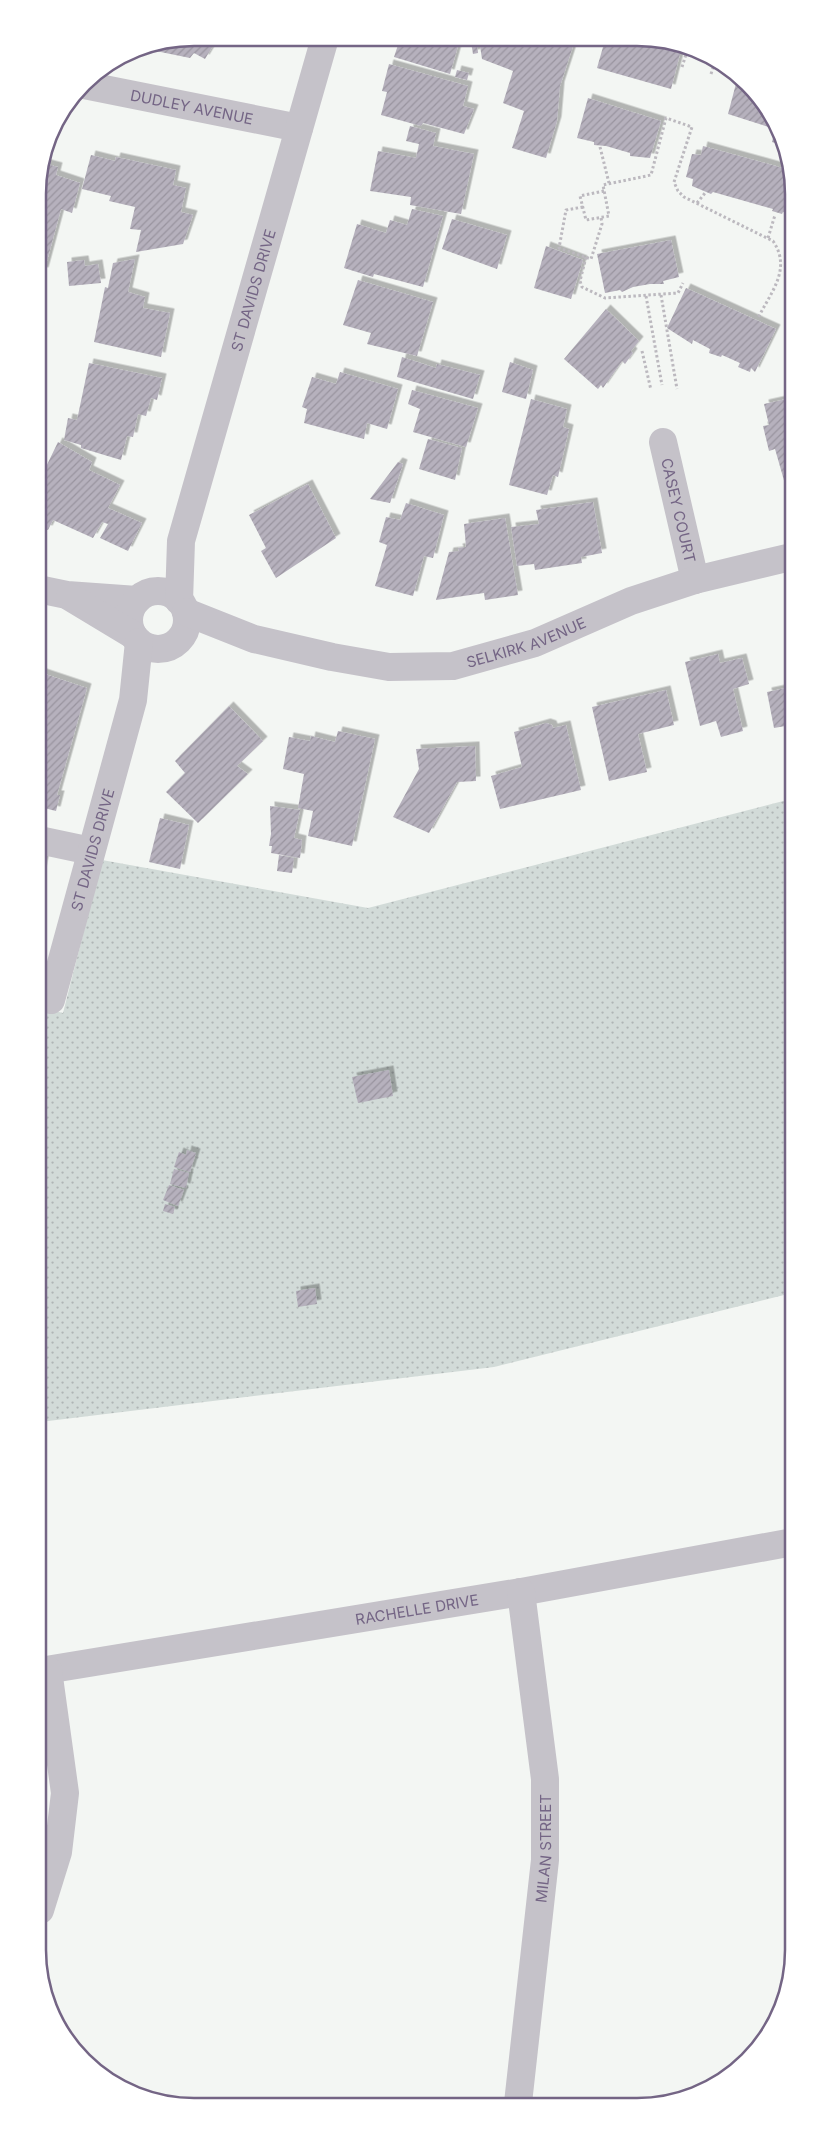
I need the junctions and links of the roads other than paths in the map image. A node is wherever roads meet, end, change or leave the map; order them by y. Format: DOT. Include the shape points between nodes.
graph roads {
  1 [pos="323,46"];
  2 [pos="94,86"];
  3 [pos="299,128"];
  4 [pos="663,442"];
  5 [pos="181,541"];
  6 [pos="785,558"];
  7 [pos="695,580"];
  8 [pos="47,592"];
  9 [pos="67,595"];
  10 [pos="142,596"];
  11 [pos="182,606"];
  12 [pos="136,639"];
  13 [pos="254,639"];
  14 [pos="172,644"];
  15 [pos="133,700"];
  16 [pos="47,842"];
  17 [pos="91,851"];
  18 [pos="52,1000"];
  19 [pos="784,1543"];
  20 [pos="521,1592"];
  21 [pos="46,1670"];
  22 [pos="46,1683"];
  23 [pos="46,1891"];
  24 [pos="519,2098"];
  1 -- 3 [label="street, ST DAVIDS DRIVE"];
  2 -- 3 [label="street, DUDLEY AVENUE"];
  3 -- 5 [label="street, ST DAVIDS DRIVE"];
  4 -- 7 [label="street, CASEY COURT"];
  5 -- 10 [label="street, ST DAVIDS DRIVE"];
  5 -- 11 [label="street, ST DAVIDS DRIVE"];
  6 -- 7 [label="street, SELKIRK AVENUE"];
  7 -- 13 [label="street, SELKIRK AVENUE" via="631,601 535,643 453,666 389,667 332,658"];
  8 -- 9 [label="street"];
  9 -- 10 [label="street"];
  9 -- 12 [label="street"];
  10 -- 11 [label="street" via="165,592"];
  10 -- 12 [label="street" via="129,617"];
  11 -- 13 [label="street, SELKIRK AVENUE"];
  11 -- 14 [label="street" via="186,628"];
  12 -- 14 [label="street" via="151,648"];
  12 -- 15 [label="street, ST DAVIDS DRIVE"];
  13 -- 14 [label="street, SELKIRK AVENUE"];
  14 -- 15 [label="street, ST DAVIDS DRIVE"];
  15 -- 17 [label="street, ST DAVIDS DRIVE"];
  16 -- 17 [label="street"];
  17 -- 18 [label="street, ST DAVIDS DRIVE"];
  19 -- 20 [label="street, RACHELLE DRIVE"];
  20 -- 21 [label="street, RACHELLE DRIVE"];
  20 -- 24 [label="street, MILAN STREET" via="545,1779 545,1860"];
  22 -- 23 [label="street" via="65,1793 58,1852"];
}
